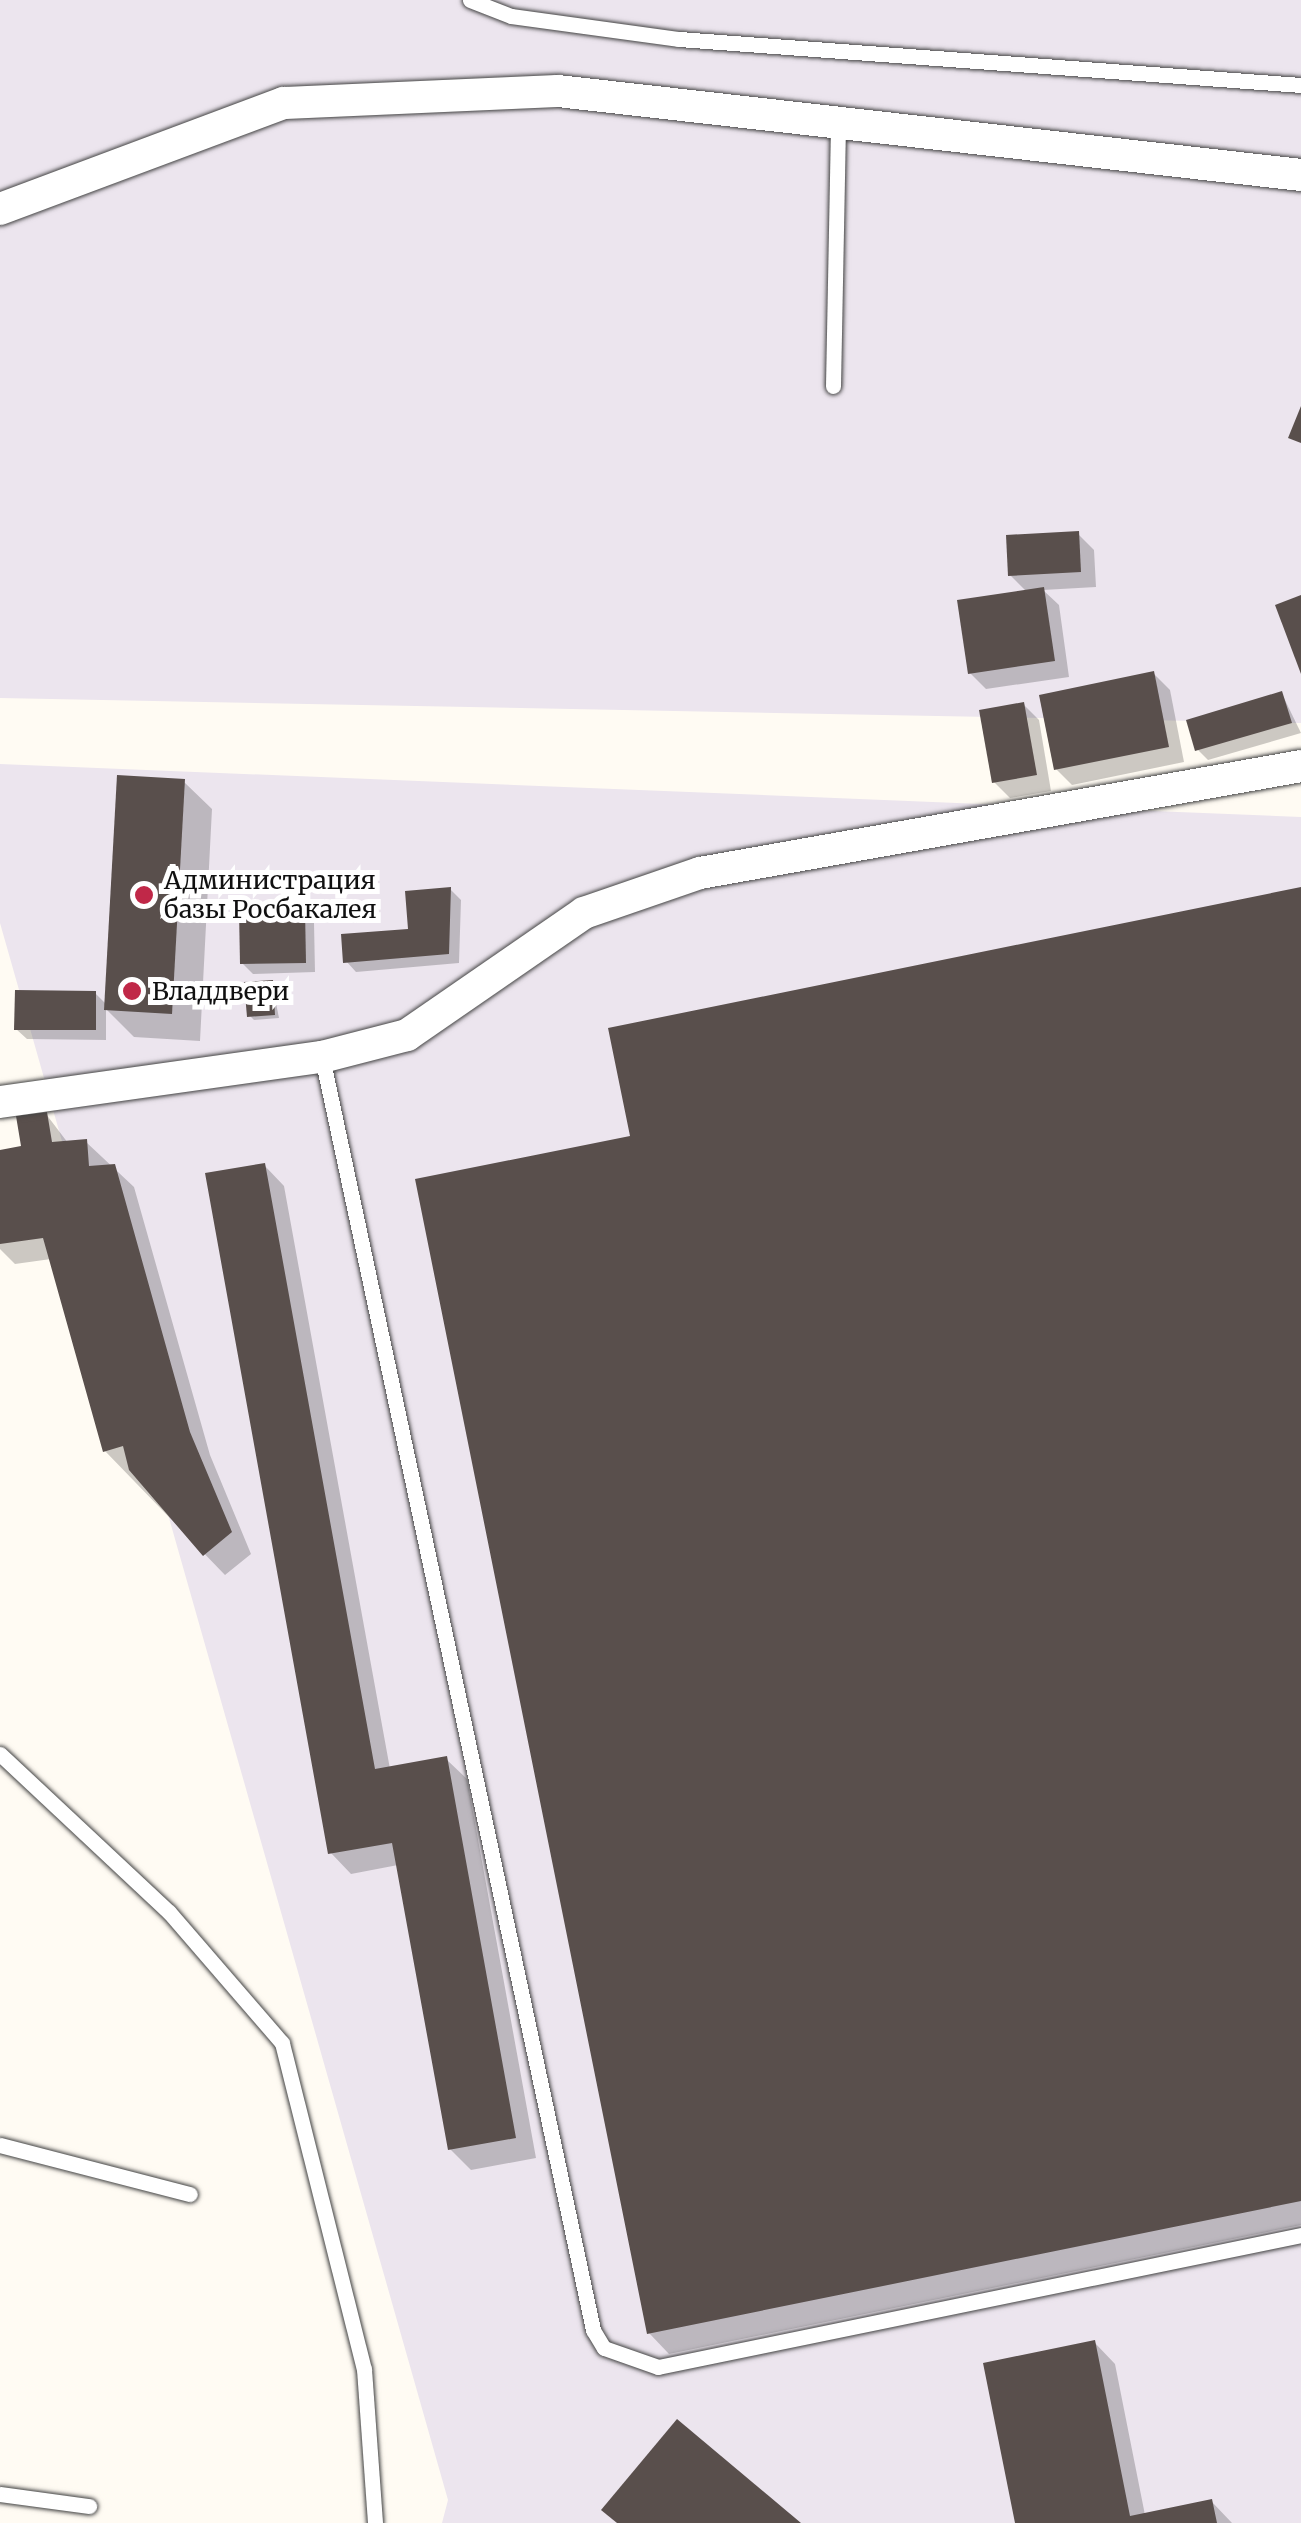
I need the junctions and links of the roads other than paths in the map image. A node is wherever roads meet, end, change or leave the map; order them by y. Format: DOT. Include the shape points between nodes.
graph roads {
  1 [pos="469,0"];
  2 [pos="1301,85"];
  3 [pos="838,120"];
  4 [pos="1301,175"];
  5 [pos="0,209"];
  6 [pos="833,386"];
  7 [pos="1301,766"];
  8 [pos="322,1057"];
  9 [pos="0,1102"];
  10 [pos="0,1754"];
  11 [pos="0,2145"];
  12 [pos="190,2194"];
  13 [pos="1301,2235"];
  14 [pos="0,2494"];
  15 [pos="88,2506"];
  16 [pos="375,2523"];
  1 -- 2 [label="lane" via="511,16 679,39"];
  3 -- 4 [label="street"];
  3 -- 5 [label="street" via="558,91 284,104"];
  3 -- 6 [label="lane"];
  7 -- 8 [label="street" via="700,873 584,913 406,1035"];
  8 -- 9 [label="street"];
  8 -- 13 [label="lane" via="592,2330 604,2348 658,2367"];
  10 -- 16 [label="lane" via="169,1912 282,2044 364,2369"];
  11 -- 12 [label="lane"];
  14 -- 15 [label="lane"];
}
